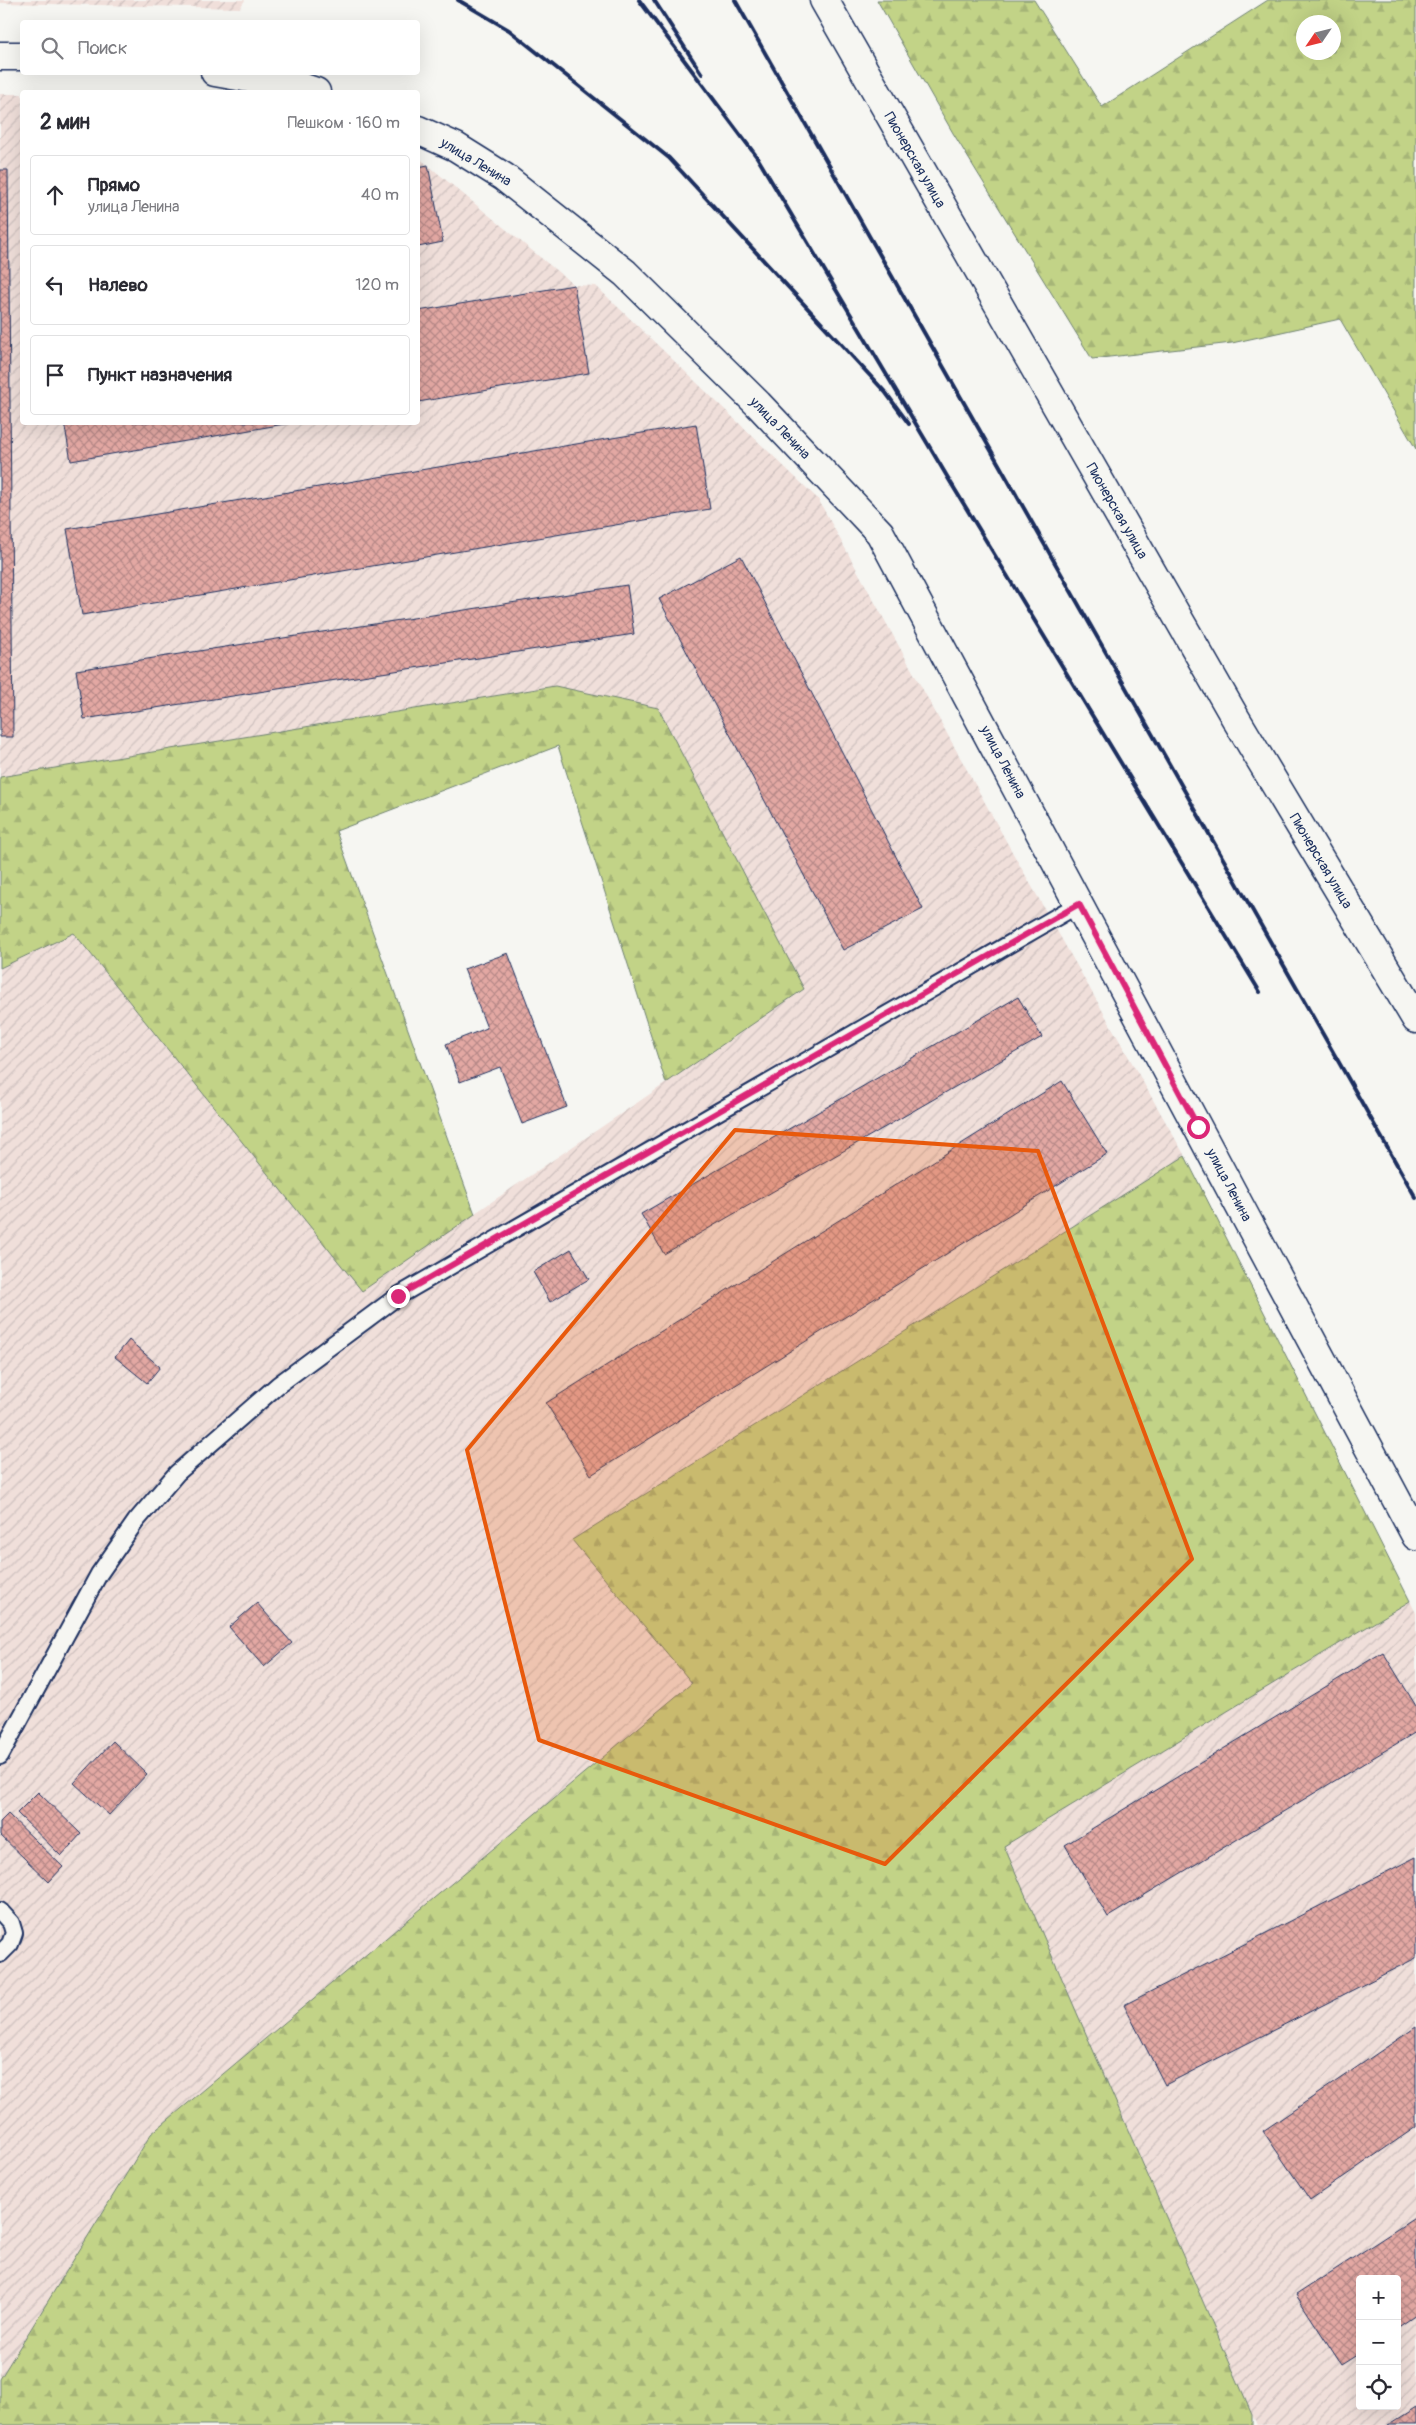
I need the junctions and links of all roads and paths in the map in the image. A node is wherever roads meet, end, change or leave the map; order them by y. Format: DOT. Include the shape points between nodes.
graph roads {
  1 [pos="824,0"];
  2 [pos="0,56"];
  3 [pos="20,56"];
  4 [pos="231,75"];
  5 [pos="309,90"];
  6 [pos="420,131"];
  7 [pos="1079,904"];
  8 [pos="1413,1007"];
  9 [pos="1416,1536"];
  10 [pos="0,1756"];
  11 [pos="0,1911"];
  12 [pos="0,1954"];
  1 -- 8 [label="street, Пионерская улица" via="1236,719"];
  2 -- 3 [label="street"];
  4 -- 5 [label="street"];
  6 -- 7 [label="street, улица Ленина" via="456,147 504,177 625,273 758,404 880,533"];
  7 -- 9 [label="street, улица Ленина"];
  7 -- 10 [label="lane" via="398,1296 278,1386 177,1473 136,1521 99,1574"];
  11 -- 12 [label="lane" via="14,1932 10,1944"];
}
